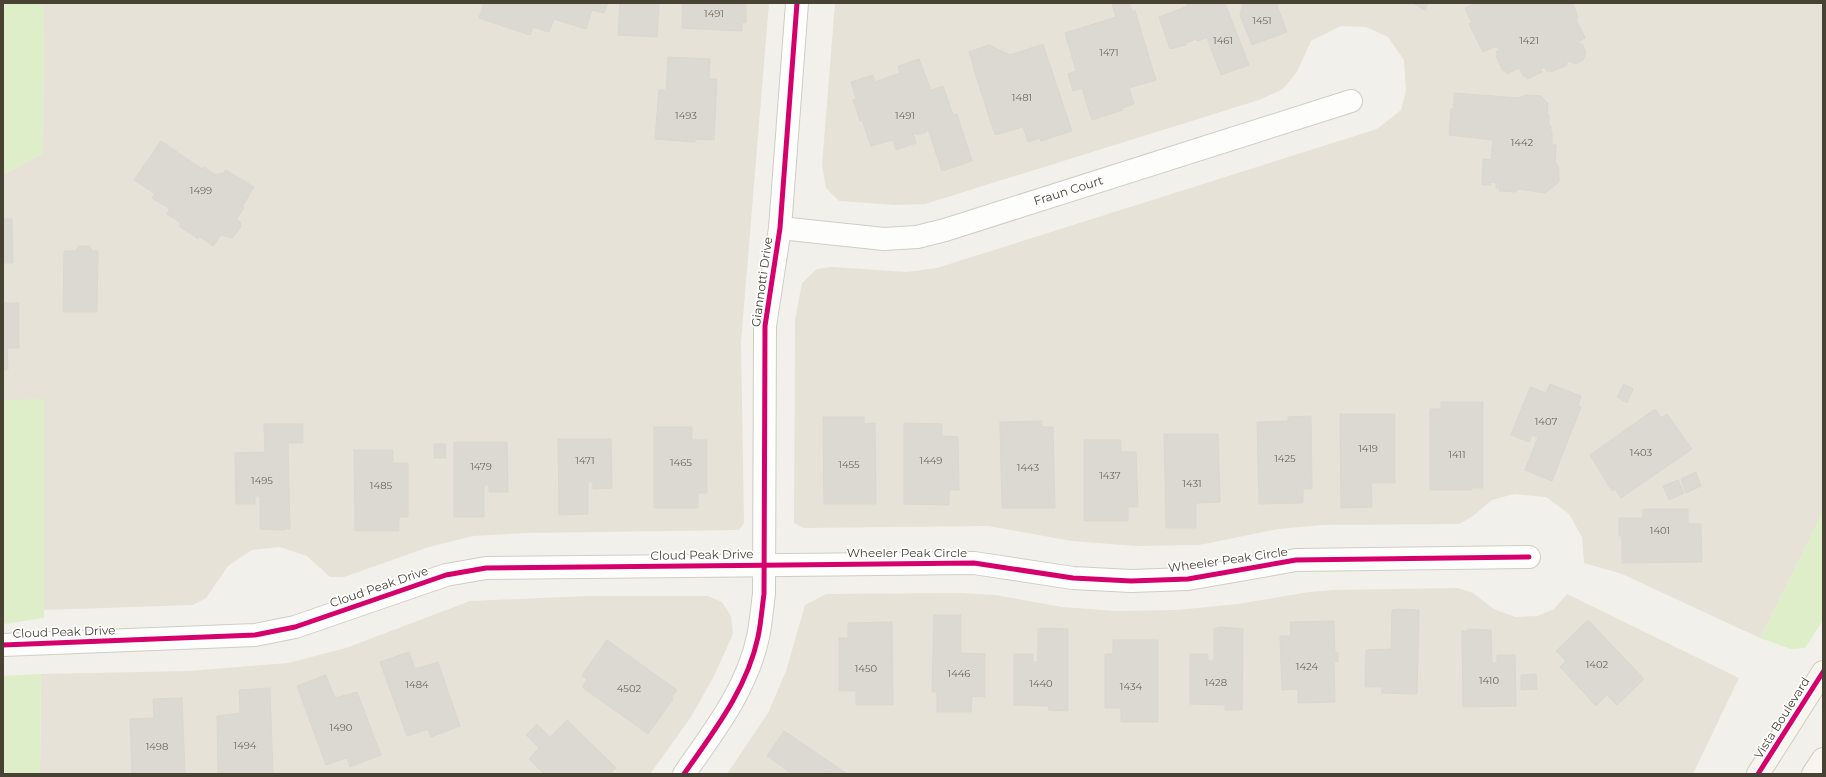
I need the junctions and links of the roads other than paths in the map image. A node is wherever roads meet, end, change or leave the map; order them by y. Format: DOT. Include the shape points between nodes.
graph roads {
  1 [pos="797,3"];
  2 [pos="1351,101"];
  3 [pos="780,228"];
  4 [pos="1529,557"];
  5 [pos="764,564"];
  6 [pos="3,645"];
  7 [pos="1823,672"];
  8 [pos="1823,759"];
  9 [pos="684,774"];
  10 [pos="1758,774"];
  11 [pos="1813,774"];
  1 -- 3 [label="street, Giannotti Drive"];
  2 -- 3 [label="street, Fraun Court" via="953,228 917,237 884,239"];
  3 -- 5 [label="street, Giannotti Drive" via="765,326"];
  4 -- 5 [label="street, Wheeler Peak Circle" via="1309,560 1188,578 1131,581 1073,578 974,563"];
  5 -- 6 [label="street, Cloud Peak Drive" via="486,568 446,575 295,628 255,635"];
  5 -- 9 [label="street, Giannotti Drive" via="764,594 758,637 746,674 727,712"];
  7 -- 10 [label="main road, Vista Boulevard"];
  8 -- 11 [label="main road"];
}
